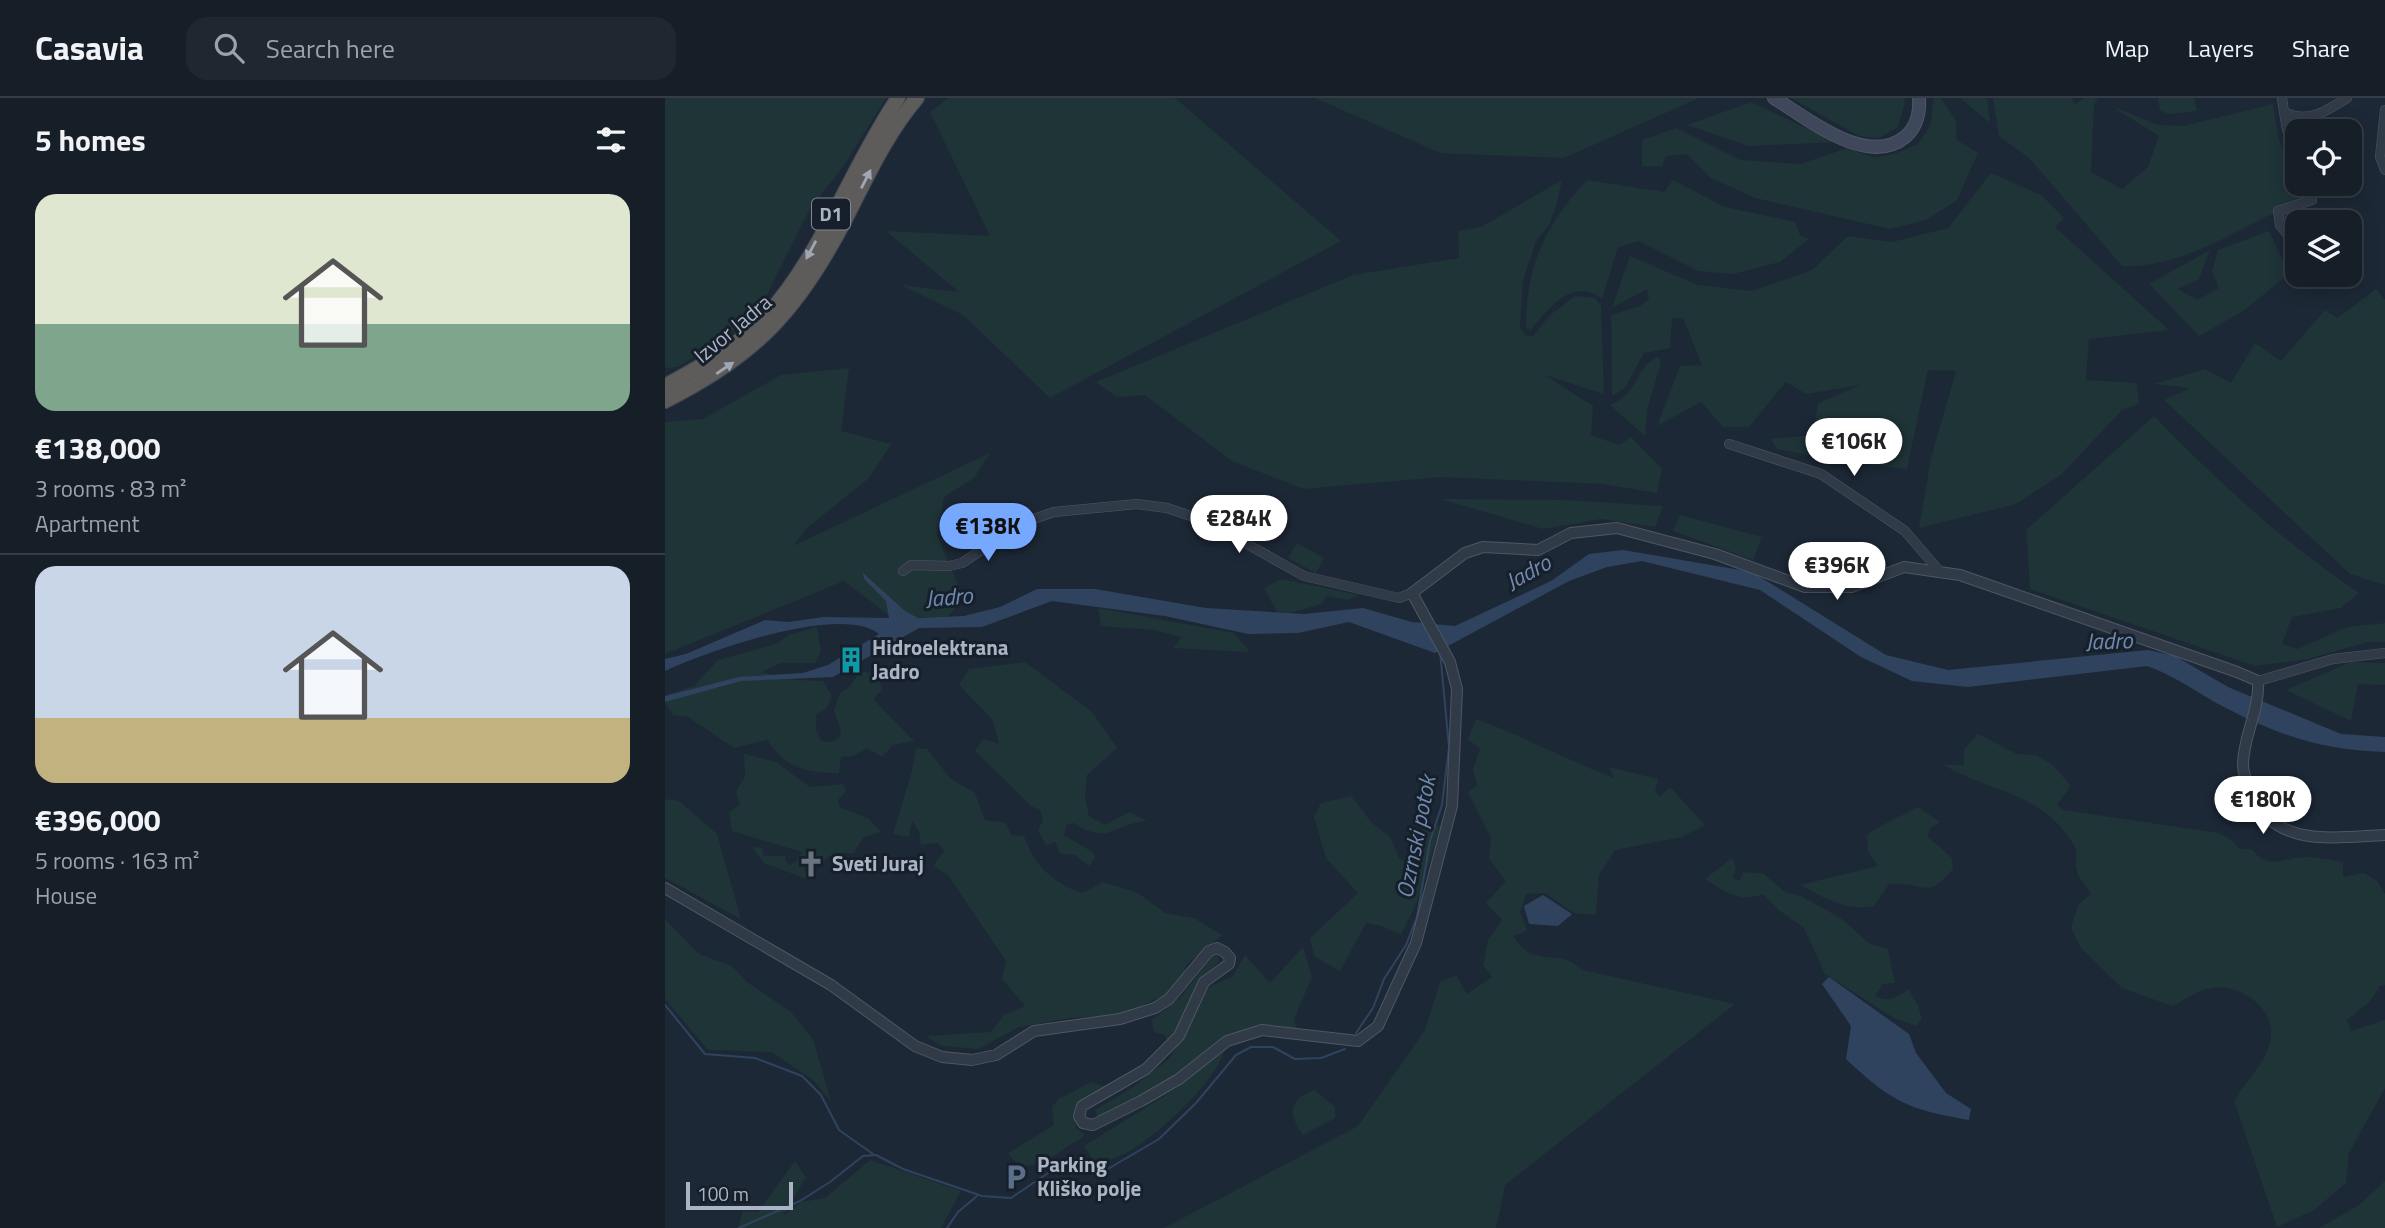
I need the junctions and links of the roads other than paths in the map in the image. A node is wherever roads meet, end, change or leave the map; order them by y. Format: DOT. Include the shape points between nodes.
graph roads {
  1 [pos="898,98"];
  2 [pos="917,98"];
  3 [pos="1773,98"];
  4 [pos="1919,98"];
  5 [pos="2282,98"];
  6 [pos="2347,98"];
  7 [pos="2385,110"];
  8 [pos="2284,113"];
  9 [pos="2285,119"];
  10 [pos="885,130"];
  11 [pos="2385,170"];
  12 [pos="2312,196"];
  13 [pos="2285,231"];
  14 [pos="785,305"];
  15 [pos="665,386"];
  16 [pos="665,401"];
  17 [pos="1729,444"];
  18 [pos="903,571"];
  19 [pos="1941,573"];
  20 [pos="1412,593"];
  21 [pos="2385,653"];
  22 [pos="2258,681"];
  23 [pos="2385,835"];
  24 [pos="665,888"];
  1 -- 10 [label="highway, D1"];
  2 -- 10 [label="highway, D1"];
  3 -- 4 [label="main road" via="1853,143 1876,148 1899,142 1910,133 1917,120"];
  5 -- 8 [label="street"];
  6 -- 8 [label="street" via="2320,115 2299,119"];
  7 -- 11 [label="street" via="2380,157"];
  8 -- 9 [label="street"];
  10 -- 14 [label="highway, D1" via="804,264"];
  12 -- 13 [label="street" via="2312,200 2278,211"];
  14 -- 15 [label="highway, Izvor Jadra / D1" via="734,344"];
  16 -- 14 [label="highway, Izvor Jadra / D1, one-way" via="737,359"];
  17 -- 19 [label="street" via="1821,474 1905,531"];
  18 -- 20 [label="street" via="911,565 962,563 1022,523 1054,512 1137,503 1206,521 1304,576 1399,598"];
  19 -- 20 [label="street" via="1904,567 1852,587 1805,587 1715,554 1617,528 1571,533 1538,550 1483,547 1465,553"];
  19 -- 22 [label="street" via="2014,592"];
  20 -- 24 [label="street" via="1450,662 1457,689 1453,807 1416,943 1378,1027 1358,1041 1262,1030 1227,1041 1179,1079 1093,1125 1083,1123 1079,1116 1082,1106 1146,1069 1179,1036 1204,982 1229,964 1225,951 1209,951 1183,986 1155,1008 1120,1019 1034,1031 996,1055 972,1060 915,1046 831,985"];
  21 -- 22 [label="street" via="2333,659"];
  22 -- 23 [label="street" via="2259,699 2243,765 2257,805 2271,823 2315,838"];
}
